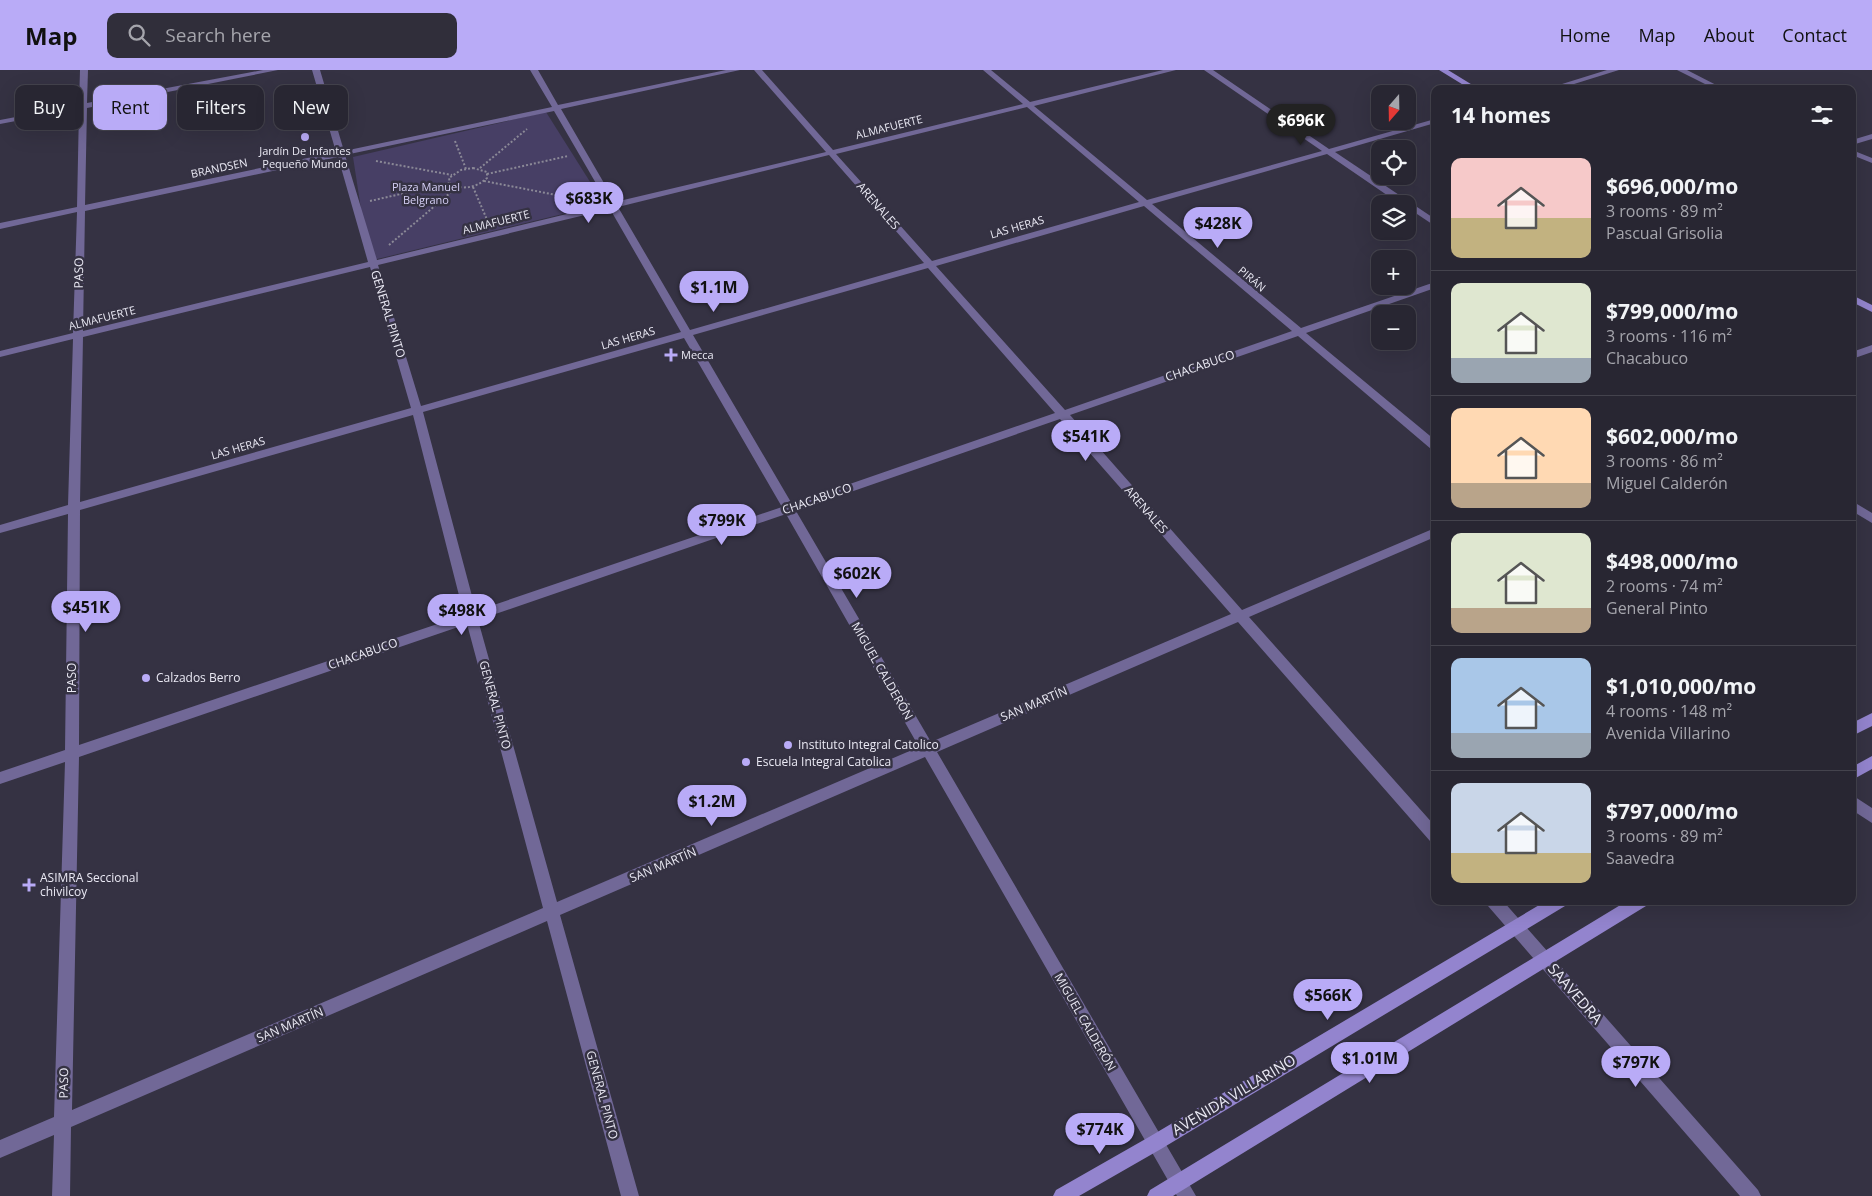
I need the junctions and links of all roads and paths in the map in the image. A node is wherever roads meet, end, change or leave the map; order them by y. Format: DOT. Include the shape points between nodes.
graph roads {
  1 [pos="84,70"];
  2 [pos="274,70"];
  3 [pos="316,70"];
  4 [pos="534,70"];
  5 [pos="736,70"];
  6 [pos="758,70"];
  7 [pos="987,70"];
  8 [pos="1172,70"];
  9 [pos="1208,70"];
  10 [pos="1443,70"];
  11 [pos="1616,70"];
  12 [pos="1681,70"];
  13 [pos="1469,85"];
  14 [pos="1563,85"];
  15 [pos="1713,85"];
  16 [pos="1029,105"];
  17 [pos="84,106"];
  18 [pos="556,107"];
  19 [pos="0,122"];
  20 [pos="1431,122"];
  21 [pos="528,128"];
  22 [pos="1872,136"];
  23 [pos="454,139"];
  24 [pos="1856,141"];
  25 [pos="1329,152"];
  26 [pos="340,153"];
  27 [pos="831,153"];
  28 [pos="573,154"];
  29 [pos="1856,154"];
  30 [pos="370,160"];
  31 [pos="1872,161"];
  32 [pos="466,169"];
  33 [pos="479,169"];
  34 [pos="487,174"];
  35 [pos="452,175"];
  36 [pos="484,181"];
  37 [pos="450,183"];
  38 [pos="473,186"];
  39 [pos="457,187"];
  40 [pos="1394,195"];
  41 [pos="581,200"];
  42 [pos="366,202"];
  43 [pos="1146,204"];
  44 [pos="613,206"];
  45 [pos="81,208"];
  46 [pos="1416,210"];
  47 [pos="1431,220"];
  48 [pos="0,226"];
  49 [pos="491,230"];
  50 [pos="387,247"];
  51 [pos="373,264"];
  52 [pos="930,265"];
  53 [pos="1431,286"];
  54 [pos="1856,300"];
  55 [pos="1872,309"];
  56 [pos="1299,332"];
  57 [pos="687,334"];
  58 [pos="78,336"];
  59 [pos="1872,348"];
  60 [pos="0,354"];
  61 [pos="1856,354"];
  62 [pos="417,410"];
  63 [pos="1061,413"];
  64 [pos="1431,443"];
  65 [pos="74,508"];
  66 [pos="789,509"];
  67 [pos="1856,509"];
  68 [pos="1872,519"];
  69 [pos="0,529"];
  70 [pos="1431,534"];
  71 [pos="1239,616"];
  72 [pos="471,617"];
  73 [pos="1872,719"];
  74 [pos="1856,728"];
  75 [pos="928,750"];
  76 [pos="72,753"];
  77 [pos="1872,762"];
  78 [pos="1856,772"];
  79 [pos="0,778"];
  80 [pos="1856,804"];
  81 [pos="1872,817"];
  82 [pos="1431,832"];
  83 [pos="1497,905"];
  84 [pos="1553,905"];
  85 [pos="1635,905"];
  86 [pos="552,913"];
  87 [pos="1516,927"];
  88 [pos="1545,959"];
  89 [pos="63,1122"];
  90 [pos="1155,1143"];
  91 [pos="0,1149"];
  92 [pos="1183,1189"];
  93 [pos="61,1196"];
  94 [pos="630,1196"];
  95 [pos="1062,1196"];
  96 [pos="1156,1196"];
  97 [pos="1752,1196"];
  1 -- 17 [label="street, PASO"];
  2 -- 17 [label="street"];
  3 -- 26 [label="street, GENERAL PINTO"];
  4 -- 18 [label="street, MIGUEL CALDERÓN"];
  5 -- 18 [label="street, BRANDSEN"];
  6 -- 27 [label="street, ARENALES"];
  7 -- 16 [label="street, PIRÁN"];
  8 -- 16 [label="street, ALMAFUERTE"];
  9 -- 25 [label="street"];
  10 -- 13 [label="main road"];
  11 -- 14 [label="street"];
  12 -- 15 [label="street"];
  16 -- 27 [label="street, ALMAFUERTE"];
  16 -- 43 [label="street, PIRÁN"];
  17 -- 19 [label="street"];
  17 -- 45 [label="street, PASO"];
  18 -- 26 [label="street, BRANDSEN"];
  18 -- 44 [label="street, MIGUEL CALDERÓN"];
  20 -- 25 [label="street, LAS HERAS"];
  21 -- 33 [label="path"];
  22 -- 24 [label="street"];
  23 -- 32 [label="path"];
  25 -- 40 [label="street"];
  25 -- 43 [label="street, LAS HERAS"];
  26 -- 45 [label="street, BRANDSEN"];
  26 -- 51 [label="street, GENERAL PINTO"];
  27 -- 44 [label="street, ALMAFUERTE"];
  27 -- 52 [label="street, ARENALES"];
  28 -- 34 [label="path"];
  29 -- 31 [label="street"];
  30 -- 35 [label="path"];
  32 -- 33 [label="path"];
  32 -- 35 [label="path"];
  33 -- 34 [label="path"];
  34 -- 36 [label="path"];
  35 -- 37 [label="path"];
  36 -- 38 [label="path"];
  36 -- 41 [label="path"];
  37 -- 39 [label="path"];
  37 -- 42 [label="path"];
  38 -- 39 [label="path"];
  38 -- 49 [label="path"];
  39 -- 50 [label="path"];
  43 -- 52 [label="street, LAS HERAS"];
  43 -- 56 [label="street, PIRÁN"];
  44 -- 51 [label="street, ALMAFUERTE"];
  44 -- 57 [label="street, MIGUEL CALDERÓN"];
  45 -- 48 [label="street, BRANDSEN"];
  45 -- 58 [label="street, PASO"];
  46 -- 47 [label="street"];
  51 -- 58 [label="street, ALMAFUERTE"];
  51 -- 62 [label="street, GENERAL PINTO"];
  52 -- 57 [label="street, LAS HERAS"];
  52 -- 63 [label="street, ARENALES"];
  53 -- 56 [label="street, CHACABUCO"];
  54 -- 55 [label="main road"];
  56 -- 63 [label="street, CHACABUCO"];
  56 -- 64 [label="street, PIRÁN"];
  57 -- 62 [label="street, LAS HERAS"];
  57 -- 66 [label="street, MIGUEL CALDERÓN"];
  58 -- 60 [label="street, ALMAFUERTE"];
  58 -- 65 [label="street, PASO"];
  59 -- 61 [label="street"];
  62 -- 65 [label="street, LAS HERAS"];
  62 -- 72 [label="street, GENERAL PINTO"];
  63 -- 66 [label="street, CHACABUCO"];
  63 -- 71 [label="street, ARENALES"];
  65 -- 69 [label="street, LAS HERAS"];
  65 -- 76 [label="street, PASO"];
  66 -- 72 [label="street, CHACABUCO"];
  66 -- 75 [label="street, MIGUEL CALDERÓN"];
  67 -- 68 [label="street"];
  70 -- 71 [label="street, SAN MARTÍN"];
  71 -- 75 [label="street, SAN MARTÍN"];
  71 -- 82 [label="street, ARENALES"];
  72 -- 76 [label="street, CHACABUCO"];
  72 -- 86 [label="street, GENERAL PINTO"];
  73 -- 74 [label="main road"];
  75 -- 86 [label="street, SAN MARTÍN"];
  75 -- 90 [label="street, MIGUEL CALDERÓN"];
  76 -- 79 [label="street, CHACABUCO"];
  76 -- 89 [label="street, PASO"];
  77 -- 78 [label="main road"];
  80 -- 81 [label="street"];
  83 -- 87 [label="street"];
  84 -- 87 [label="main road, AVENIDA VILLARINO"];
  85 -- 88 [label="main road"];
  86 -- 89 [label="street, SAN MARTÍN"];
  86 -- 94 [label="street, GENERAL PINTO"];
  87 -- 88 [label="street, SAAVEDRA"];
  87 -- 90 [label="main road, AVENIDA VILLARINO"];
  88 -- 92 [label="main road"];
  88 -- 97 [label="street, SAAVEDRA"];
  89 -- 91 [label="street, SAN MARTÍN"];
  89 -- 93 [label="street, PASO"];
  90 -- 92 [label="street, MIGUEL CALDERÓN"];
  90 -- 95 [label="main road, AVENIDA VILLARINO"];
  92 -- 96 [label="main road"];
}
